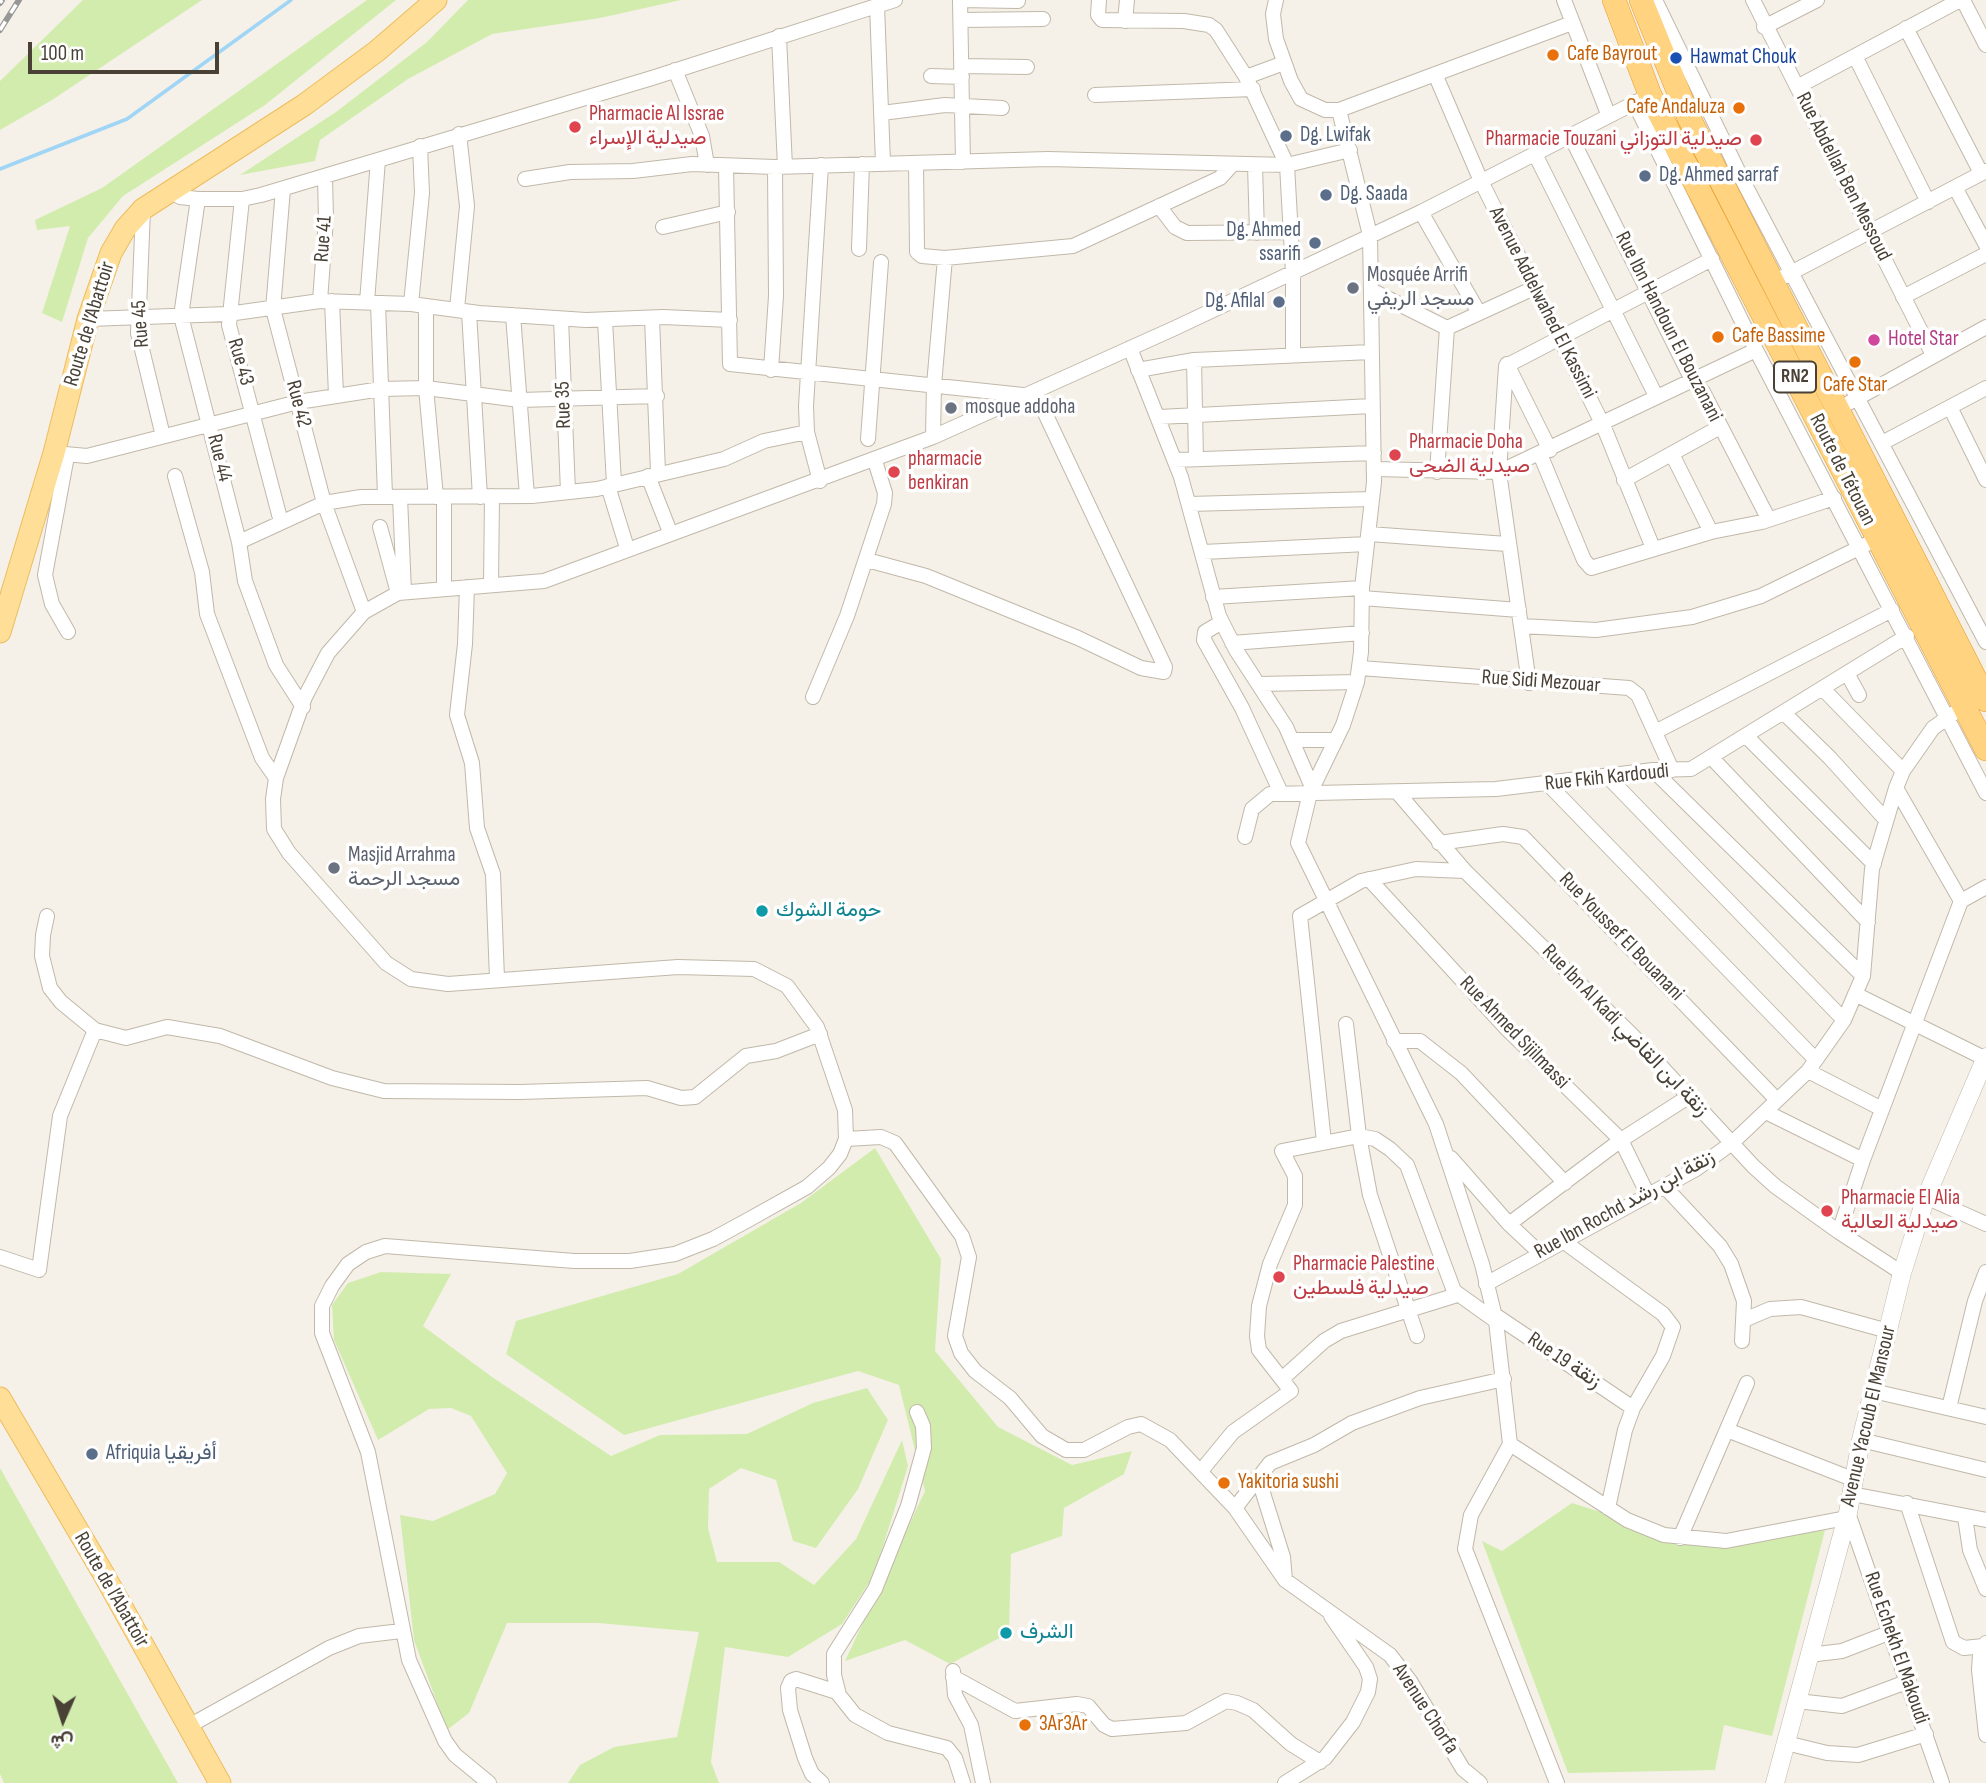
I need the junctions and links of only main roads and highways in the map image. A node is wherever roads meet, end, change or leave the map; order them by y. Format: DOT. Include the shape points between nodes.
graph roads {
  1 [pos="436,0"];
  2 [pos="1614,0"];
  3 [pos="1641,0"];
  4 [pos="0,632"];
  5 [pos="1986,700"];
  6 [pos="1986,749"];
  7 [pos="0,1398"];
  8 [pos="220,1783"];
  1 -- 4 [label="main road, Route de l’Abattoir" via="304,105 143,209 125,229 111,253 88,319 61,454"];
  2 -- 6 [label="highway, Route de Tétouan / RN2" via="1642,98 1956,711"];
  3 -- 5 [label="highway, Route de Tétouan / RN2" via="1689,118 1782,277 1836,410"];
  7 -- 8 [label="main road, Route de l’Abattoir"];
}
